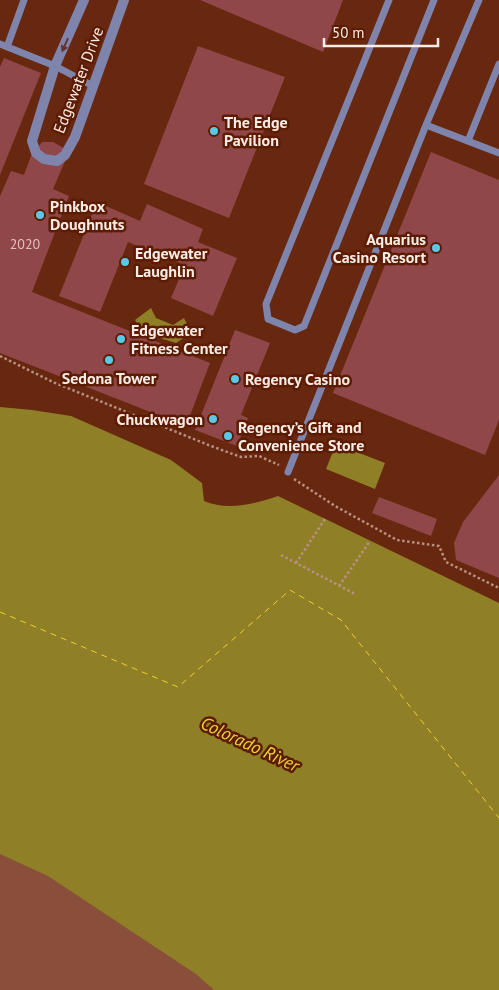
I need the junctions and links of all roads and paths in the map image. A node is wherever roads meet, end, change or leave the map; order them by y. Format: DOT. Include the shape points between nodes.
graph roads {
  1 [pos="24,0"];
  2 [pos="84,0"];
  3 [pos="124,0"];
  4 [pos="389,0"];
  5 [pos="434,0"];
  6 [pos="479,0"];
  7 [pos="3,45"];
  8 [pos="499,64"];
  9 [pos="55,66"];
  10 [pos="93,86"];
  11 [pos="426,125"];
  12 [pos="468,141"];
  13 [pos="499,153"];
  14 [pos="0,356"];
  15 [pos="288,472"];
  16 [pos="325,519"];
  17 [pos="370,540"];
  18 [pos="281,555"];
  19 [pos="296,563"];
  20 [pos="339,586"];
  21 [pos="499,588"];
  22 [pos="355,594"];
  1 -- 7 [label="lane"];
  2 -- 9 [label="street, Edgewater Drive, one-way"];
  3 -- 10 [label="street, Edgewater Drive"];
  4 -- 5 [label="lane" via="266,304 268,319 295,330 304,326"];
  6 -- 11 [label="lane"];
  7 -- 9 [label="lane"];
  8 -- 12 [label="lane"];
  9 -- 10 [label="lane"];
  9 -- 10 [label="street, Edgewater Drive" via="32,141 36,153 44,159 57,161 65,155"];
  11 -- 12 [label="lane"];
  11 -- 15 [label="lane"];
  12 -- 13 [label="lane"];
  14 -- 15 [label="path" via="55,383 211,446 242,456 259,456"];
  15 -- 21 [label="path" via="335,506 397,540 439,546 446,562"];
  16 -- 19 [label="path"];
  17 -- 20 [label="path"];
  18 -- 19 [label="path"];
  19 -- 20 [label="path"];
  20 -- 22 [label="path"];
}
